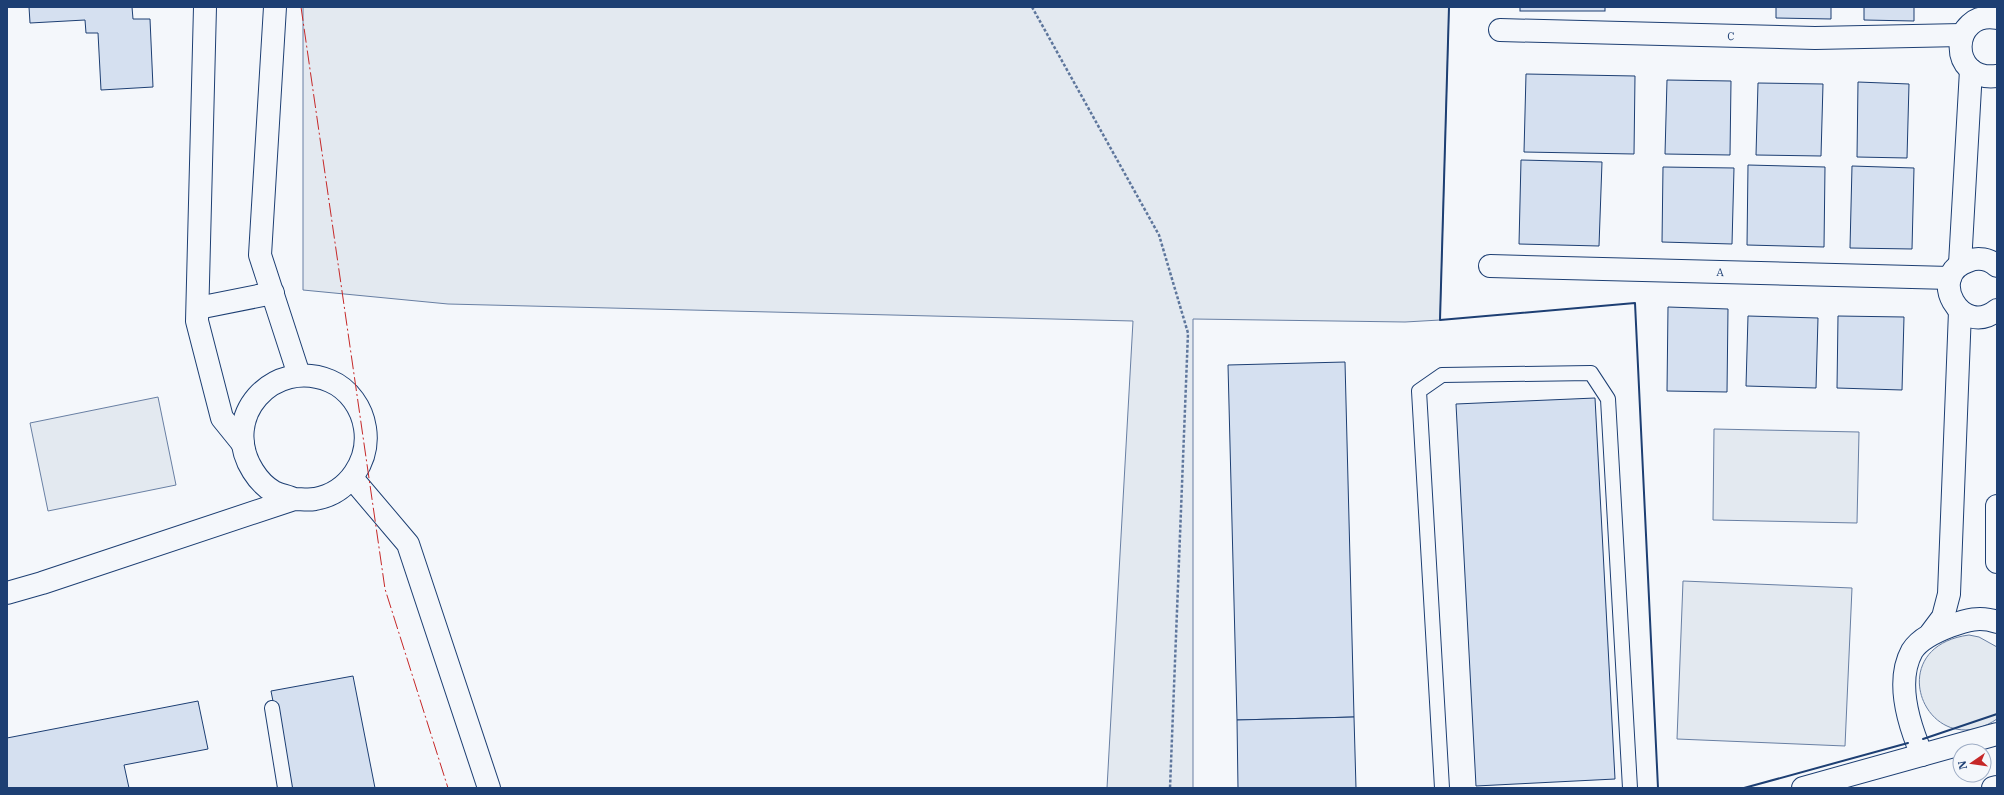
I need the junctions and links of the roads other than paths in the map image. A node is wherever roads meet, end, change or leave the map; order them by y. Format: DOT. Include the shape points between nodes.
graph roads {
  1 [pos="205,7"];
  2 [pos="275,7"];
  3 [pos="1986,15"];
  4 [pos="1500,30"];
  5 [pos="1962,36"];
  6 [pos="1971,70"];
  7 [pos="1997,76"];
  8 [pos="1490,266"];
  9 [pos="1997,266"];
  10 [pos="1955,271"];
  11 [pos="273,293"];
  12 [pos="198,308"];
  13 [pos="1960,311"];
  14 [pos="1997,314"];
  15 [pos="299,375"];
  16 [pos="242,444"];
  17 [pos="352,478"];
  18 [pos="294,499"];
  19 [pos="1997,506"];
  20 [pos="1997,562"];
  21 [pos="7,593"];
  22 [pos="1997,622"];
  23 [pos="1931,633"];
  24 [pos="272,708"];
  25 [pos="1997,734"];
  26 [pos="1922,755"];
  27 [pos="1997,787"];
  28 [pos="285,788"];
  29 [pos="489,788"];
  30 [pos="1442,788"];
  31 [pos="1630,788"];
  32 [pos="1803,788"];
  33 [pos="1993,788"];
  1 -- 12 [label="street"];
  2 -- 11 [label="street" via="260,255"];
  3 -- 5 [label="street" via="1971,24"];
  4 -- 5 [label="street, C" via="1815,38"];
  5 -- 6 [label="street" via="1960,51"];
  6 -- 7 [label="street" via="1979,75"];
  6 -- 10 [label="street"];
  8 -- 10 [label="street, A"];
  9 -- 10 [label="street, A" via="1974,259"];
  10 -- 13 [label="street" via="1949,292 1953,304"];
  11 -- 12 [label="street"];
  11 -- 15 [label="street"];
  12 -- 16 [label="street" via="197,321 222,418"];
  13 -- 14 [label="street" via="1975,317"];
  13 -- 23 [label="street" via="1949,594 1944,617"];
  15 -- 16 [label="street" via="280,380 263,390 251,405 243,424"];
  15 -- 17 [label="street" via="319,376 338,385 354,399 363,418 366,439 362,460"];
  16 -- 18 [label="street" via="248,463 258,479 274,492"];
  17 -- 18 [label="street" via="335,492 315,499"];
  17 -- 29 [label="street" via="408,544"];
  18 -- 21 [label="street"];
  19 -- 20 [label="street"];
  22 -- 23 [label="street" via="1986,618 1962,621"];
  23 -- 26 [label="street" via="1912,650 1904,675 1905,700"];
  24 -- 28 [label="lane"];
  25 -- 26 [label="street"];
  26 -- 32 [label="street"];
  27 -- 33 [label="street"];
  30 -- 31 [label="lane" via="1419,391 1442,375 1591,373 1608,399"];
}
